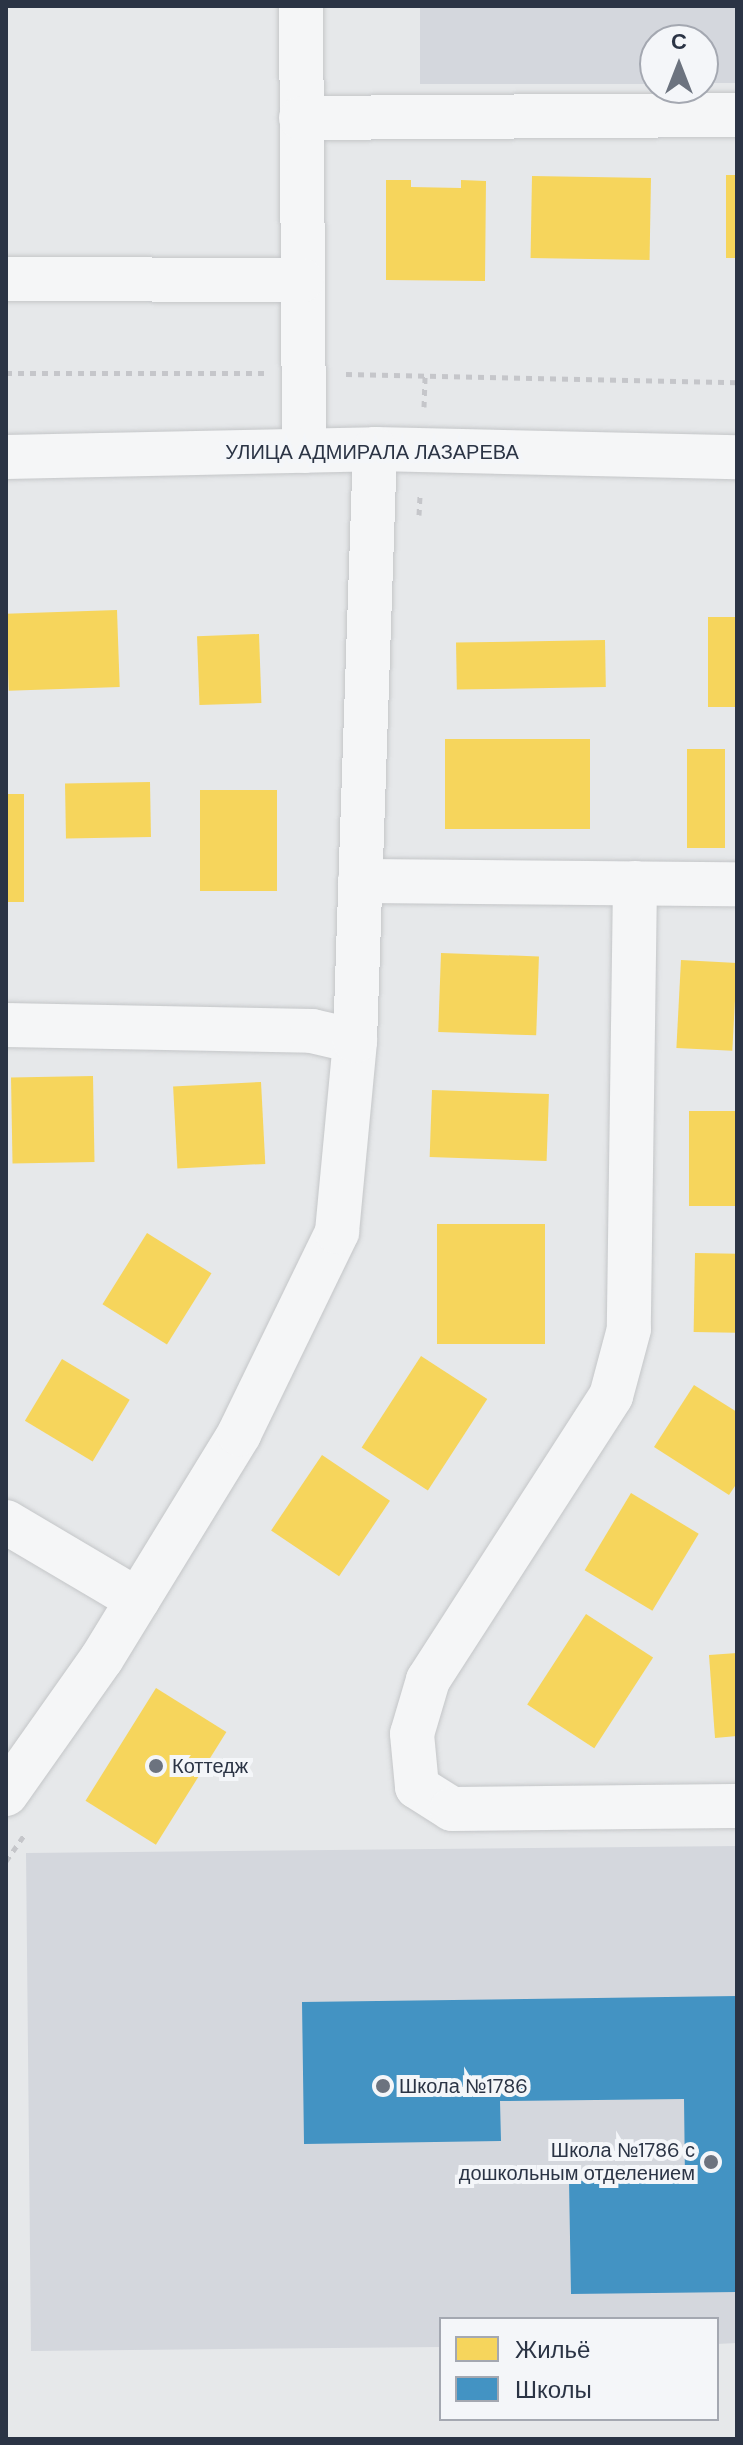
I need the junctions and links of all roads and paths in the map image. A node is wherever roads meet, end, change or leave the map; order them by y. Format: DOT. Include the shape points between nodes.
graph roads {
  1 [pos="301,6"];
  2 [pos="737,115"];
  3 [pos="301,118"];
  4 [pos="6,279"];
  5 [pos="302,280"];
  6 [pos="6,373"];
  7 [pos="302,373"];
  8 [pos="737,382"];
  9 [pos="375,449"];
  10 [pos="304,451"];
  11 [pos="6,457"];
  12 [pos="737,457"];
  13 [pos="360,881"];
  14 [pos="635,883"];
  15 [pos="737,884"];
  16 [pos="6,1025"];
  17 [pos="355,1041"];
  18 [pos="6,1522"];
  19 [pos="138,1600"];
  20 [pos="6,1794"];
  21 [pos="737,1806"];
  1 -- 3 [label="street"];
  2 -- 3 [label="street"];
  3 -- 5 [label="street"];
  4 -- 5 [label="street"];
  5 -- 7 [label="street"];
  6 -- 7 [label="path"];
  7 -- 8 [label="path"];
  7 -- 10 [label="street"];
  9 -- 10 [label="street, УЛИЦА АДМИРАЛА ЛАЗАРЕВА"];
  9 -- 12 [label="street, УЛИЦА АДМИРАЛА ЛАЗАРЕВА"];
  9 -- 13 [label="street"];
  10 -- 11 [label="street, УЛИЦА АДМИРАЛА ЛАЗАРЕВА"];
  13 -- 14 [label="street"];
  13 -- 17 [label="street"];
  14 -- 15 [label="street"];
  14 -- 21 [label="street" via="629,1329 611,1396 428,1680 412,1734 417,1787 452,1809"];
  16 -- 17 [label="street" via="312,1031"];
  17 -- 19 [label="street" via="337,1232 239,1434"];
  18 -- 19 [label="street"];
  19 -- 20 [label="street"];
}
